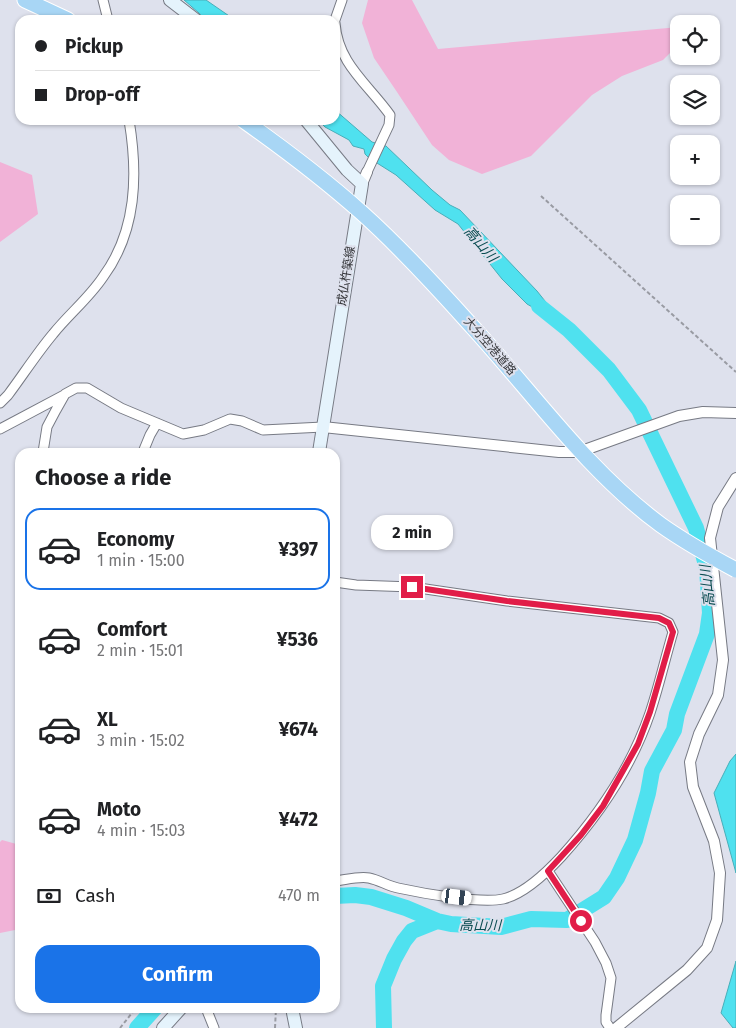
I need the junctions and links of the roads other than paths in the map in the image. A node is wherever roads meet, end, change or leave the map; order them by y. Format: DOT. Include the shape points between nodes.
graph roads {
  1 [pos="25,0"];
  2 [pos="103,0"];
  3 [pos="170,0"];
  4 [pos="342,0"];
  5 [pos="58,15"];
  6 [pos="107,15"];
  7 [pos="190,15"];
  8 [pos="337,15"];
  9 [pos="340,45"];
  10 [pos="130,125"];
  11 [pos="250,125"];
  12 [pos="310,125"];
  13 [pos="364,178"];
  14 [pos="65,394"];
  15 [pos="0,403"];
  16 [pos="736,413"];
  17 [pos="157,423"];
  18 [pos="323,427"];
  19 [pos="0,428"];
  20 [pos="44,448"];
  21 [pos="145,448"];
  22 [pos="320,448"];
  23 [pos="736,478"];
  24 [pos="736,570"];
  25 [pos="340,583"];
  26 [pos="548,871"];
  27 [pos="340,881"];
  28 [pos="176,1013"];
  29 [pos="208,1013"];
  30 [pos="293,1013"];
  31 [pos="163,1028"];
  32 [pos="214,1028"];
  33 [pos="296,1028"];
  34 [pos="610,1028"];
  35 [pos="616,1028"];
  1 -- 5 [label="highway"];
  2 -- 6 [label="street"];
  3 -- 7 [label="main road"];
  4 -- 8 [label="street"];
  9 -- 13 [label="street" via="348,65 390,115 389,124"];
  10 -- 15 [label="street" via="135,174 126,233 119,252 103,278 53,334"];
  11 -- 24 [label="highway, 大分空港道路, bridge" via="321,179 393,242 470,323 572,442 631,500 696,548"];
  12 -- 13 [label="main road" via="347,170"];
  13 -- 18 [label="main road, 成仏杵築線"];
  14 -- 17 [label="street" via="76,388 87,388 121,408"];
  14 -- 19 [label="street"];
  14 -- 20 [label="street" via="47,427"];
  16 -- 18 [label="street" via="703,412 679,416 579,452"];
  17 -- 18 [label="street" via="183,434 204,430 230,419 263,430"];
  17 -- 21 [label="street"];
  18 -- 22 [label="main road, 成仏杵築線"];
  23 -- 35 [label="street" via="718,507 710,538 723,660 718,694 690,762 693,787 714,840 720,872 717,920 707,948 687,970"];
  25 -- 26 [label="street" via="412,587 659,618 669,623 673,632 638,744 603,806"];
  26 -- 27 [label="street" via="503,899 396,888 368,878"];
  26 -- 34 [label="street" via="606,963 611,978 606,1015"];
  28 -- 31 [label="main road"];
  29 -- 32 [label="street"];
  30 -- 33 [label="main road"];
}
